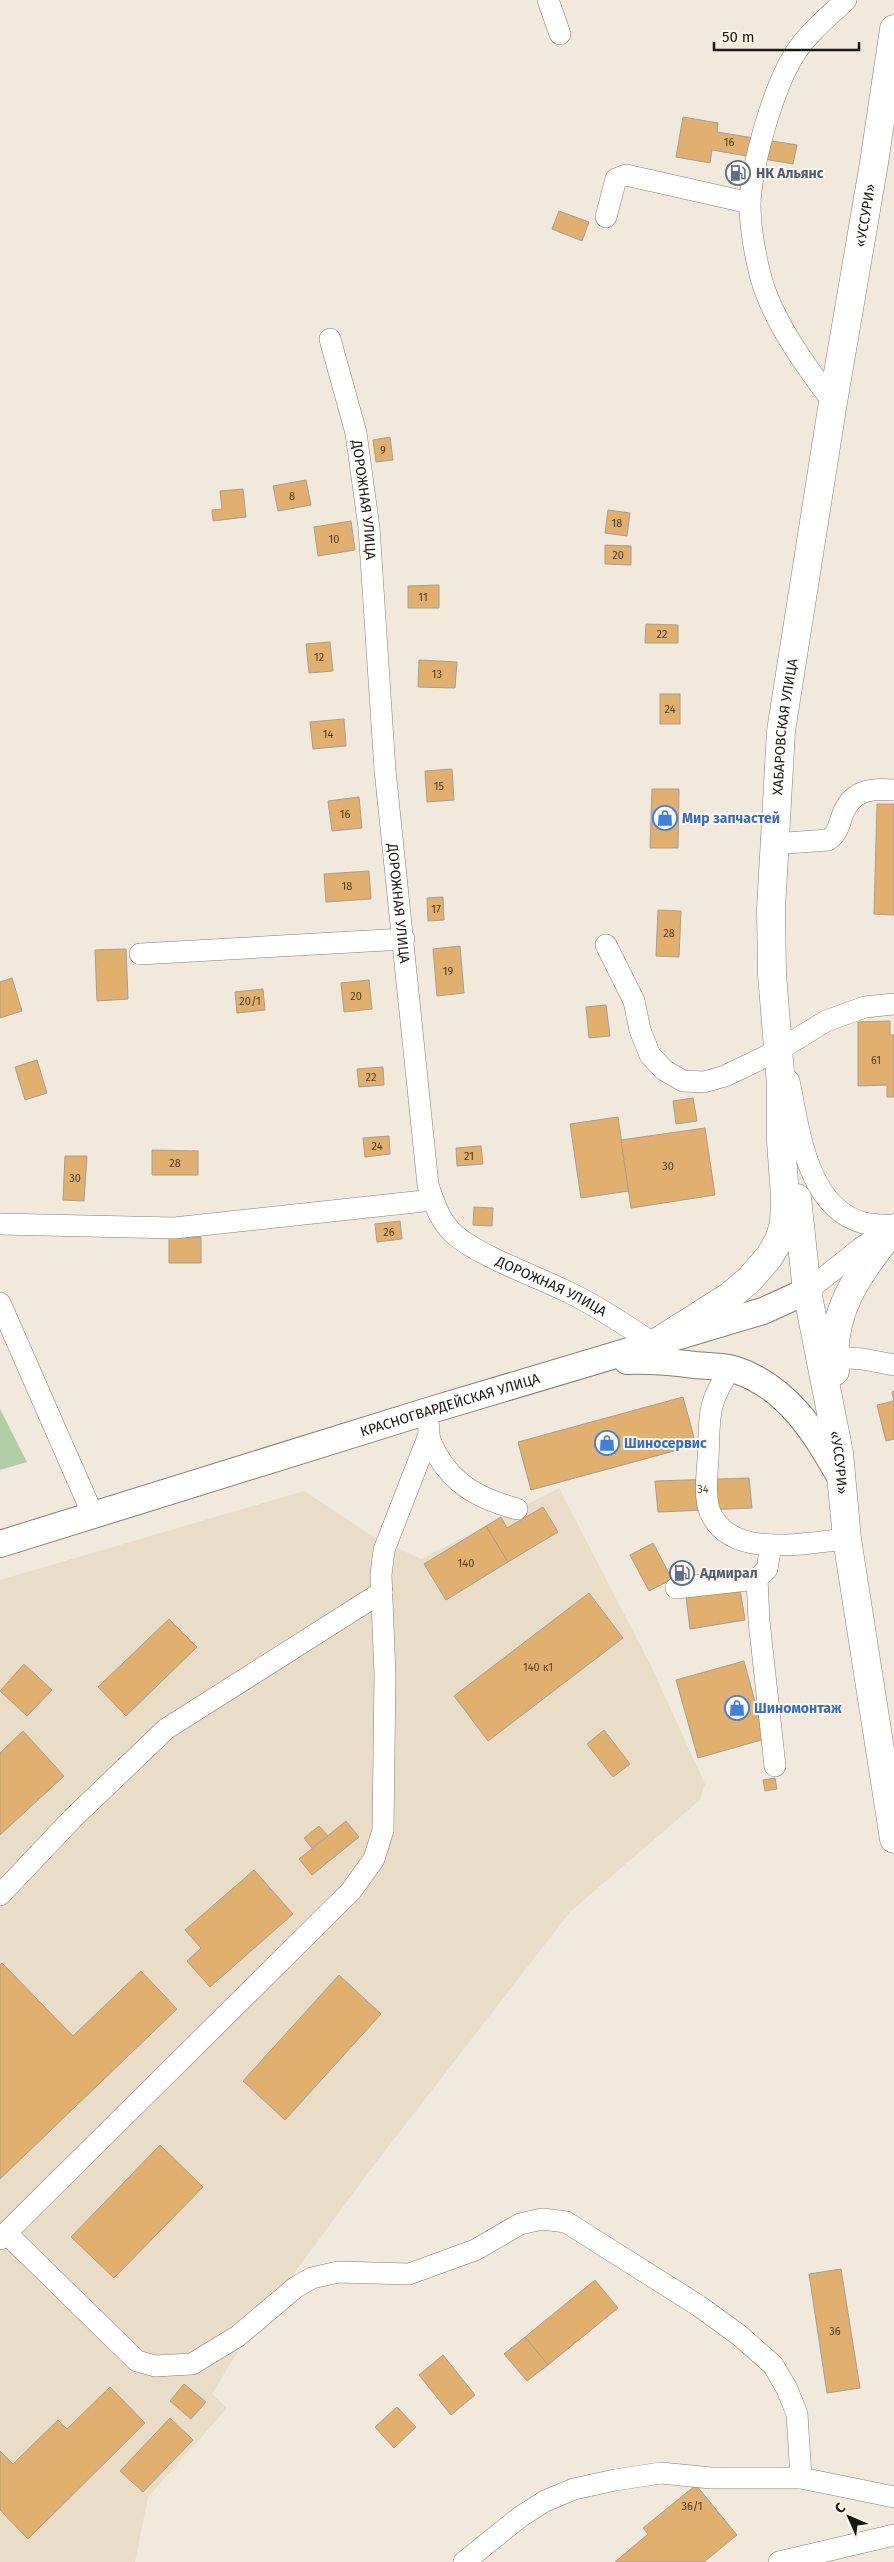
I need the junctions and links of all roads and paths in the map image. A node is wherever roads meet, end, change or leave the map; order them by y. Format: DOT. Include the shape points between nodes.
graph roads {
  1 [pos="548,0"];
  2 [pos="846,0"];
  3 [pos="894,29"];
  4 [pos="560,34"];
  5 [pos="750,203"];
  6 [pos="606,217"];
  7 [pos="330,339"];
  8 [pos="833,402"];
  9 [pos="894,790"];
  10 [pos="772,844"];
  11 [pos="404,939"];
  12 [pos="606,945"];
  13 [pos="140,954"];
  14 [pos="894,1004"];
  15 [pos="779,1050"];
  16 [pos="781,1085"];
  17 [pos="433,1200"];
  18 [pos="0,1224"];
  19 [pos="894,1227"];
  20 [pos="807,1292"];
  21 [pos="0,1304"];
  22 [pos="654,1344"];
  23 [pos="834,1357"];
  24 [pos="589,1364"];
  25 [pos="894,1365"];
  26 [pos="731,1368"];
  27 [pos="431,1410"];
  28 [pos="428,1437"];
  29 [pos="839,1453"];
  30 [pos="842,1480"];
  31 [pos="517,1509"];
  32 [pos="93,1515"];
  33 [pos="847,1538"];
  34 [pos="0,1544"];
  35 [pos="771,1545"];
  36 [pos="757,1579"];
  37 [pos="676,1588"];
  38 [pos="382,1592"];
  39 [pos="775,1766"];
  40 [pos="894,1839"];
  41 [pos="0,1895"];
  42 [pos="3,2236"];
  43 [pos="801,2478"];
  44 [pos="894,2497"];
  45 [pos="894,2535"];
  46 [pos="464,2562"];
  47 [pos="779,2562"];
  1 -- 4 [label="street"];
  2 -- 5 [label="street" via="794,54 762,140"];
  3 -- 8 [label="highway, «УССУРИ»"];
  5 -- 6 [label="street" via="626,175 616,179"];
  5 -- 8 [label="street" via="753,239 762,279 806,367"];
  7 -- 11 [label="street, ДОРОЖНАЯ УЛИЦА" via="356,433 366,499 385,770"];
  8 -- 10 [label="highway, ХАБАРОВСКАЯ УЛИЦА" via="781,731"];
  9 -- 10 [label="street" via="873,788 855,796 844,812 838,830 828,840"];
  10 -- 15 [label="highway, ХАБАРОВСКАЯ УЛИЦА" via="772,974"];
  11 -- 13 [label="street"];
  11 -- 17 [label="street, ДОРОЖНАЯ УЛИЦА" via="428,1185"];
  12 -- 15 [label="street" via="634,1001 650,1055 664,1070 683,1081 704,1082 725,1076"];
  14 -- 15 [label="street" via="865,1007 826,1021"];
  15 -- 16 [label="highway, ХАБАРОВСКАЯ УЛИЦА"];
  15 -- 19 [label="street" via="800,1141 810,1168 827,1197 844,1213 862,1222"];
  16 -- 20 [label="highway, «УССУРИ»"];
  16 -- 22 [label="highway" via="785,1197 784,1224 779,1240 750,1279 730,1296"];
  17 -- 18 [label="street" via="174,1228"];
  17 -- 22 [label="street, ДОРОЖНАЯ УЛИЦА" via="454,1234 481,1251 572,1294"];
  19 -- 20 [label="street" via="861,1248"];
  19 -- 23 [label="highway" via="842,1307 836,1327"];
  20 -- 22 [label="main road, КРАСНОГВАРДЕЙСКАЯ УЛИЦА" via="763,1311"];
  20 -- 29 [label="highway, «УССУРИ»"];
  21 -- 32 [label="street"];
  22 -- 24 [label="main road, КРАСНОГВАРДЕЙСКАЯ УЛИЦА"];
  23 -- 25 [label="street"];
  23 -- 29 [label="highway"];
  24 -- 26 [label="main road" via="648,1360"];
  24 -- 27 [label="main road, КРАСНОГВАРДЕЙСКАЯ УЛИЦА"];
  26 -- 30 [label="main road" via="758,1378 779,1392 814,1431"];
  26 -- 35 [label="street" via="718,1388 710,1411 707,1480 710,1511 730,1535 743,1541"];
  27 -- 28 [label="street"];
  27 -- 32 [label="main road, КРАСНОГВАРДЕЙСКАЯ УЛИЦА"];
  28 -- 31 [label="street" via="446,1471 470,1490 495,1503"];
  28 -- 38 [label="street" via="384,1550"];
  29 -- 30 [label="highway, «УССУРИ»"];
  30 -- 33 [label="highway, «УССУРИ»"];
  32 -- 34 [label="main road, КРАСНОГВАРДЕЙСКАЯ УЛИЦА"];
  33 -- 35 [label="street"];
  33 -- 40 [label="highway, «УССУРИ»"];
  35 -- 36 [label="street" via="767,1568"];
  36 -- 37 [label="street"];
  36 -- 39 [label="street"];
  38 -- 41 [label="street" via="166,1729 73,1818"];
  38 -- 42 [label="street" via="385,1675 382,1830 374,1859 350,1891"];
  42 -- 43 [label="street" via="137,2361 155,2366 192,2364 238,2336 296,2287 312,2278 338,2272 409,2274 475,2250 520,2224 542,2219 566,2222 699,2306 773,2365 797,2414"];
  43 -- 44 [label="street"];
  43 -- 46 [label="street" via="711,2478 661,2473 574,2490 545,2501"];
  45 -- 47 [label="street"];
}
